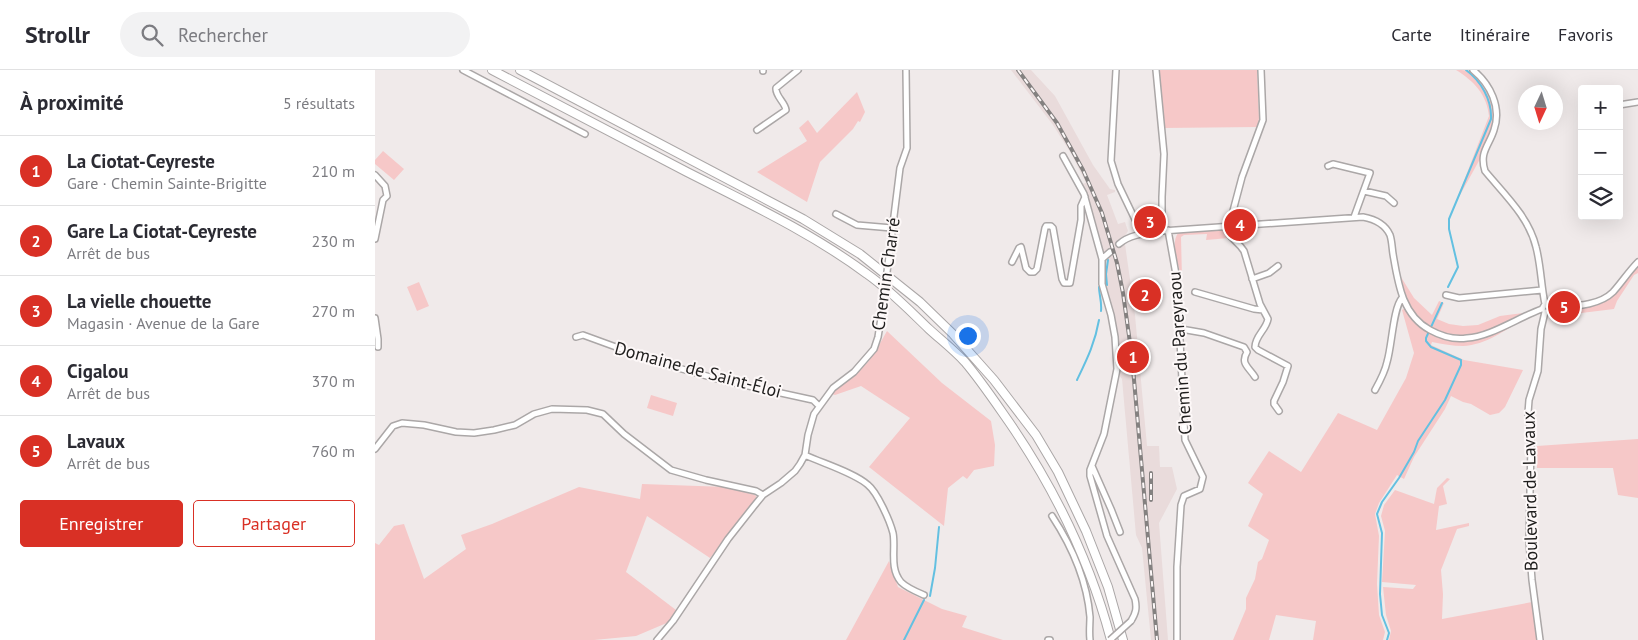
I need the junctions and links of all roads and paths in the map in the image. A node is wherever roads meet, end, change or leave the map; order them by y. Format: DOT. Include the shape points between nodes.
graph roads {
  1 [pos="463,70"];
  2 [pos="492,70"];
  3 [pos="520,70"];
  4 [pos="798,70"];
  5 [pos="906,70"];
  6 [pos="1116,70"];
  7 [pos="1156,70"];
  8 [pos="1261,70"];
  9 [pos="1473,70"];
  10 [pos="1638,102"];
  11 [pos="1623,105"];
  12 [pos="757,130"];
  13 [pos="585,134"];
  14 [pos="1063,156"];
  15 [pos="1328,166"];
  16 [pos="375,175"];
  17 [pos="1364,191"];
  18 [pos="385,198"];
  19 [pos="1085,198"];
  20 [pos="375,200"];
  21 [pos="1394,203"];
  22 [pos="836,214"];
  23 [pos="1355,217"];
  24 [pos="1227,226"];
  25 [pos="892,228"];
  26 [pos="1168,230"];
  27 [pos="1162,231"];
  28 [pos="1142,234"];
  29 [pos="375,239"];
  30 [pos="1119,244"];
  31 [pos="1111,252"];
  32 [pos="1102,259"];
  33 [pos="1012,262"];
  34 [pos="1638,262"];
  35 [pos="1278,266"];
  36 [pos="1253,279"];
  37 [pos="1542,290"];
  38 [pos="1195,292"];
  39 [pos="1446,295"];
  40 [pos="1402,298"];
  41 [pos="1544,309"];
  42 [pos="1263,310"];
  43 [pos="375,318"];
  44 [pos="1181,329"];
  45 [pos="576,337"];
  46 [pos="377,347"];
  47 [pos="1255,377"];
  48 [pos="1375,390"];
  49 [pos="819,406"];
  50 [pos="1279,411"];
  51 [pos="375,449"];
  52 [pos="805,455"];
  53 [pos="1092,466"];
  54 [pos="763,495"];
  55 [pos="1051,516"];
  56 [pos="1120,532"];
  57 [pos="924,595"];
  58 [pos="657,640"];
  59 [pos="1090,640"];
  60 [pos="1111,640"];
  61 [pos="1123,640"];
  62 [pos="1177,640"];
  63 [pos="1540,640"];
  1 -- 13 [label="street"];
  2 -- 60 [label="highway" via="801,232 867,274 898,299 964,361 1033,457 1076,539"];
  3 -- 61 [label="highway" via="803,219 861,254 920,302 995,380 1040,442 1087,530"];
  4 -- 12 [label="street" via="776,88 786,110"];
  5 -- 25 [label="street, Chemin Charré" via="907,148 900,168"];
  6 -- 28 [label="street" via="1111,161 1118,184"];
  7 -- 27 [label="street" via="1164,154"];
  8 -- 24 [label="street" via="1263,120"];
  9 -- 37 [label="street, Boulevard de Lavaux" via="1486,84 1496,107 1495,128 1486,146 1483,163 1485,171 1530,230 1537,248"];
  10 -- 11 [label="street"];
  14 -- 19 [label="street"];
  15 -- 17 [label="street" via="1333,164 1369,172"];
  16 -- 18 [label="street" via="385,186"];
  17 -- 21 [label="street" via="1386,196"];
  17 -- 23 [label="street"];
  18 -- 20 [label="street"];
  18 -- 29 [label="street"];
  19 -- 32 [label="street"];
  19 -- 33 [label="street" via="1081,206 1070,283 1064,283 1062,279 1051,226 1045,228 1034,272 1026,268 1021,247"];
  22 -- 25 [label="street" via="855,224"];
  23 -- 24 [label="street"];
  23 -- 40 [label="street" via="1382,224 1390,235"];
  24 -- 26 [label="street"];
  24 -- 36 [label="street" via="1230,238 1244,251"];
  25 -- 49 [label="street, Chemin Charré, bridge" via="874,349"];
  26 -- 27 [label="street"];
  26 -- 44 [label="street, Chemin du Pareyraou"];
  27 -- 28 [label="street"];
  28 -- 30 [label="street"];
  31 -- 32 [label="street"];
  32 -- 53 [label="street" via="1102,284 1115,336 1117,369 1104,434"];
  34 -- 41 [label="street" via="1613,292 1598,302 1550,308 1549,305"];
  35 -- 36 [label="street"];
  36 -- 42 [label="street"];
  37 -- 39 [label="street" via="1459,298"];
  37 -- 41 [label="street, Boulevard de Lavaux"];
  38 -- 42 [label="street"];
  40 -- 41 [label="street" via="1425,328 1458,338 1477,336"];
  40 -- 48 [label="street" via="1396,311 1387,362"];
  41 -- 63 [label="street, Boulevard de Lavaux" via="1537,371 1528,413 1531,444 1529,541"];
  42 -- 50 [label="street" via="1267,321 1255,347 1288,368 1273,400"];
  43 -- 46 [label="street"];
  44 -- 47 [label="street" via="1244,347 1247,351 1244,362"];
  44 -- 62 [label="street, Chemin du Pareyraou" via="1185,440 1203,477 1200,489 1184,496 1179,515"];
  45 -- 49 [label="street, Domaine de Saint-Éloi" via="583,335 657,362 721,380 813,400"];
  49 -- 52 [label="street, Chemin Charré" via="810,428"];
  51 -- 54 [label="street" via="393,426 402,423 474,432 515,425 534,414 552,409 587,410 603,414 671,470"];
  52 -- 54 [label="street, Chemin Charré" via="795,471"];
  52 -- 57 [label="street" via="868,485 880,501 893,533 897,576 901,582"];
  53 -- 56 [label="street"];
  53 -- 60 [label="street, bridge" via="1090,476 1107,536 1137,606 1131,621"];
  54 -- 58 [label="street, Chemin Charré"];
  55 -- 59 [label="street" via="1071,549 1080,574 1090,617"];
}
